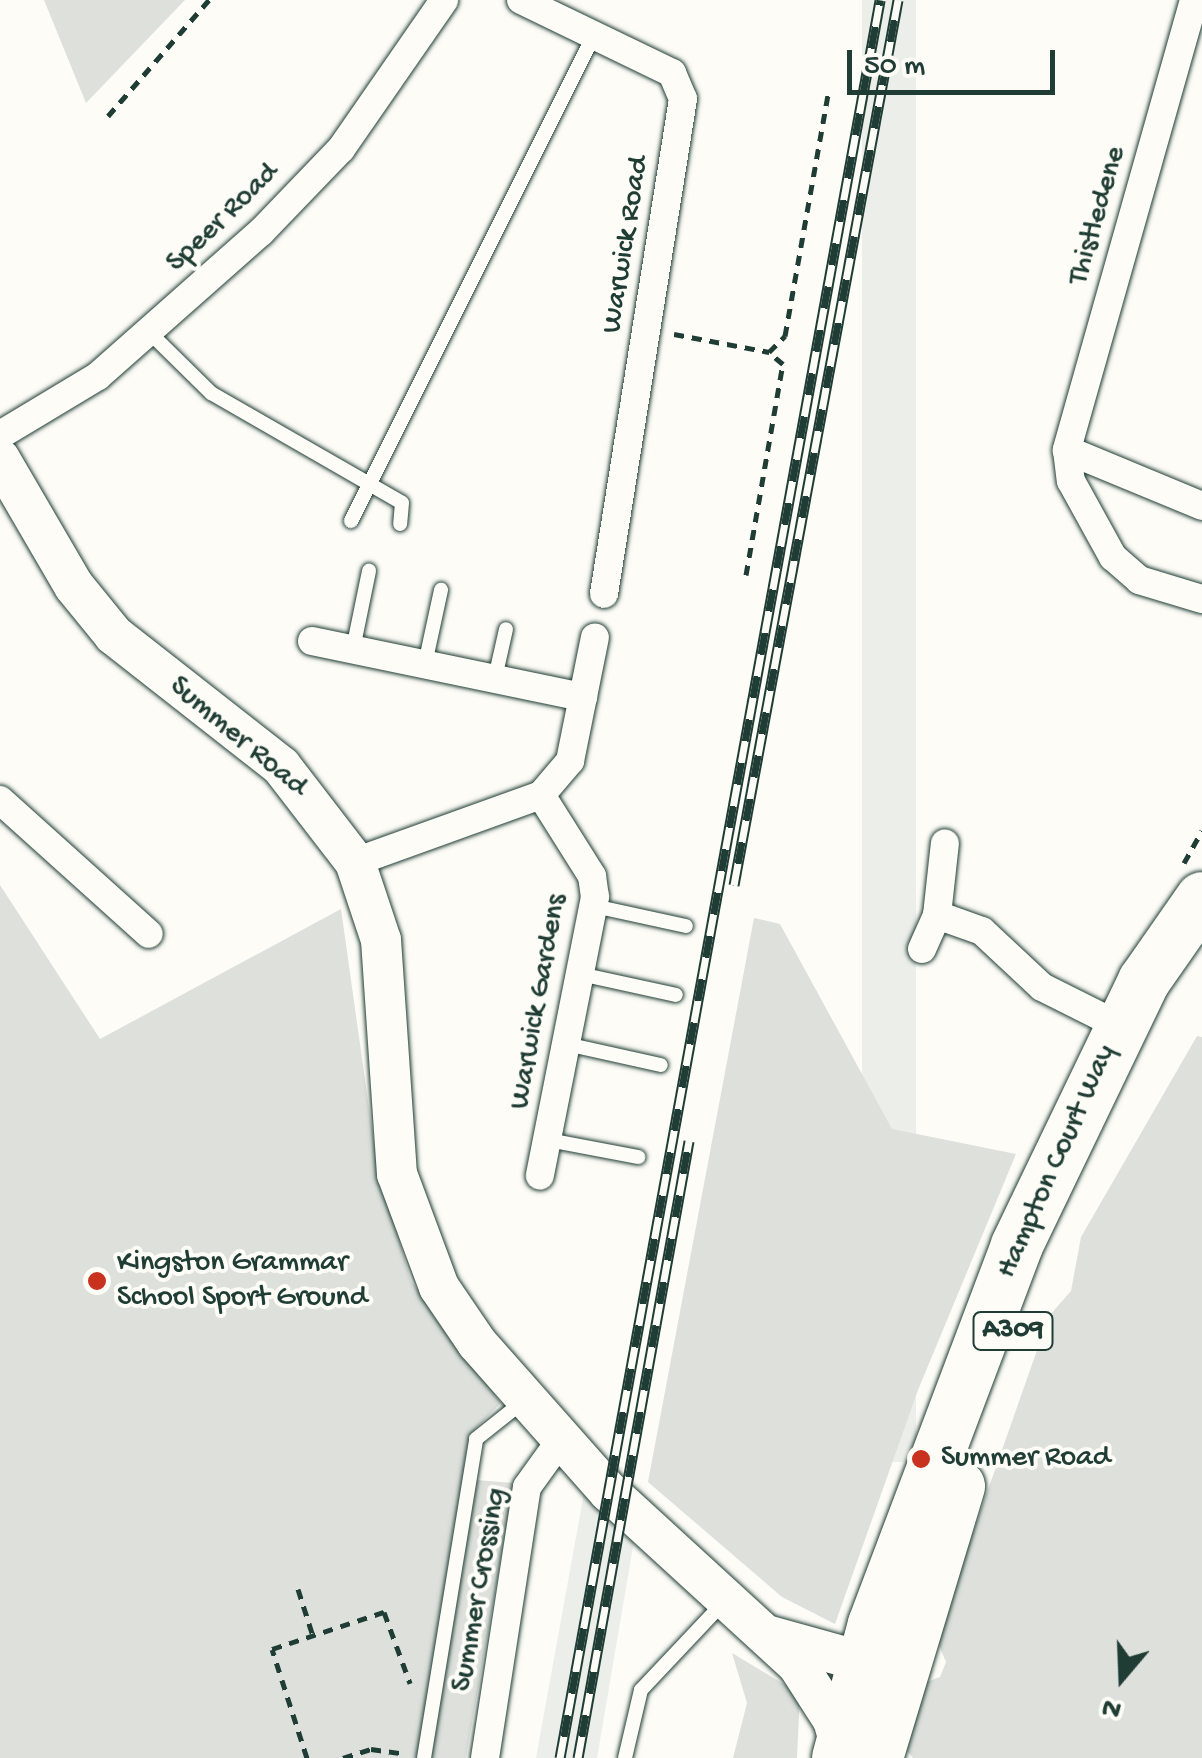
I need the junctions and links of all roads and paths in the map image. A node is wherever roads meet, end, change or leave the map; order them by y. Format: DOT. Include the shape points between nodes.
graph roads {
  1 [pos="208,0"];
  2 [pos="444,0"];
  3 [pos="521,0"];
  4 [pos="1195,8"];
  5 [pos="594,35"];
  6 [pos="828,90"];
  7 [pos="108,116"];
  8 [pos="646,329"];
  9 [pos="150,333"];
  10 [pos="769,352"];
  11 [pos="0,435"];
  12 [pos="1067,450"];
  13 [pos="0,458"];
  14 [pos="372,481"];
  15 [pos="1202,506"];
  16 [pos="351,521"];
  17 [pos="400,524"];
  18 [pos="368,571"];
  19 [pos="746,575"];
  20 [pos="441,590"];
  21 [pos="604,594"];
  22 [pos="1202,599"];
  23 [pos="506,629"];
  24 [pos="595,637"];
  25 [pos="312,641"];
  26 [pos="353,649"];
  27 [pos="426,664"];
  28 [pos="496,678"];
  29 [pos="584,697"];
  30 [pos="540,794"];
  31 [pos="0,800"];
  32 [pos="945,843"];
  33 [pos="355,862"];
  34 [pos="594,906"];
  35 [pos="1196,909"];
  36 [pos="937,915"];
  37 [pos="686,926"];
  38 [pos="149,934"];
  39 [pos="922,950"];
  40 [pos="580,974"];
  41 [pos="676,995"];
  42 [pos="1120,1026"];
  43 [pos="566,1044"];
  44 [pos="660,1065"];
  45 [pos="548,1140"];
  46 [pos="638,1156"];
  47 [pos="540,1176"];
  48 [pos="526,1400"];
  49 [pos="560,1440"];
  50 [pos="298,1588"];
  51 [pos="725,1600"];
  52 [pos="766,1635"];
  53 [pos="313,1636"];
  54 [pos="866,1649"];
  55 [pos="410,1683"];
  56 [pos="852,1755"];
  57 [pos="307,1758"];
  58 [pos="343,1758"];
  59 [pos="424,1758"];
  60 [pos="485,1758"];
  61 [pos="625,1758"];
  1 -- 7 [label="path"];
  2 -- 9 [label="street, Speer Road" via="341,149"];
  3 -- 5 [label="street, Warwick Road"];
  4 -- 12 [label="street, Thistledene"];
  5 -- 8 [label="street, Warwick Road" via="672,73 683,98"];
  5 -- 14 [label="lane"];
  6 -- 10 [label="path" via="785,336"];
  8 -- 10 [label="path"];
  8 -- 21 [label="street, Warwick Road"];
  9 -- 11 [label="street, Speer Road" via="98,376"];
  9 -- 14 [label="lane" via="212,393"];
  10 -- 19 [label="path" via="783,364"];
  12 -- 15 [label="street"];
  12 -- 22 [label="street" via="1072,481 1113,557 1139,580"];
  13 -- 33 [label="street, Summer Road" via="74,586 114,635 280,766"];
  14 -- 16 [label="lane"];
  14 -- 17 [label="lane" via="402,503"];
  18 -- 26 [label="lane"];
  20 -- 27 [label="lane"];
  23 -- 28 [label="lane"];
  24 -- 29 [label="street"];
  25 -- 26 [label="street"];
  26 -- 27 [label="street"];
  27 -- 28 [label="street"];
  28 -- 29 [label="street"];
  29 -- 30 [label="street" via="570,761"];
  30 -- 33 [label="street"];
  30 -- 34 [label="street, Warwick Gardens" via="592,876"];
  31 -- 38 [label="street"];
  32 -- 36 [label="street"];
  33 -- 48 [label="street, Summer Road" via="381,940 390,1127 407,1211 438,1286"];
  34 -- 37 [label="lane"];
  34 -- 40 [label="street, Warwick Gardens"];
  35 -- 42 [label="highway, Hampton Court Way / A309"];
  35 -- 56 [label="highway, Hampton Court Way / A309" via="1165,989 1073,1178"];
  36 -- 39 [label="street"];
  36 -- 42 [label="street" via="982,930 1042,987"];
  40 -- 41 [label="lane"];
  40 -- 43 [label="street, Warwick Gardens"];
  42 -- 54 [label="highway, Hampton Court Way / A309" via="1017,1245"];
  43 -- 44 [label="lane"];
  43 -- 45 [label="street, Warwick Gardens"];
  45 -- 46 [label="lane"];
  45 -- 47 [label="street, Warwick Gardens"];
  48 -- 49 [label="street, Summer Road"];
  48 -- 59 [label="lane" via="476,1439"];
  49 -- 51 [label="street, Summer Road"];
  49 -- 60 [label="street, Summer Crossing" via="528,1487"];
  50 -- 53 [label="path"];
  51 -- 52 [label="street, Summer Road"];
  51 -- 61 [label="lane" via="641,1690"];
  52 -- 54 [label="street, Summer Road" via="853,1660"];
  52 -- 56 [label="street, Summer Road" via="819,1692"];
  53 -- 55 [label="path" via="384,1612"];
  53 -- 57 [label="path" via="272,1649"];
  54 -- 56 [label="highway, Hampton Court Way / A309"];
  58 -- 59 [label="path" via="371,1749"];
}
